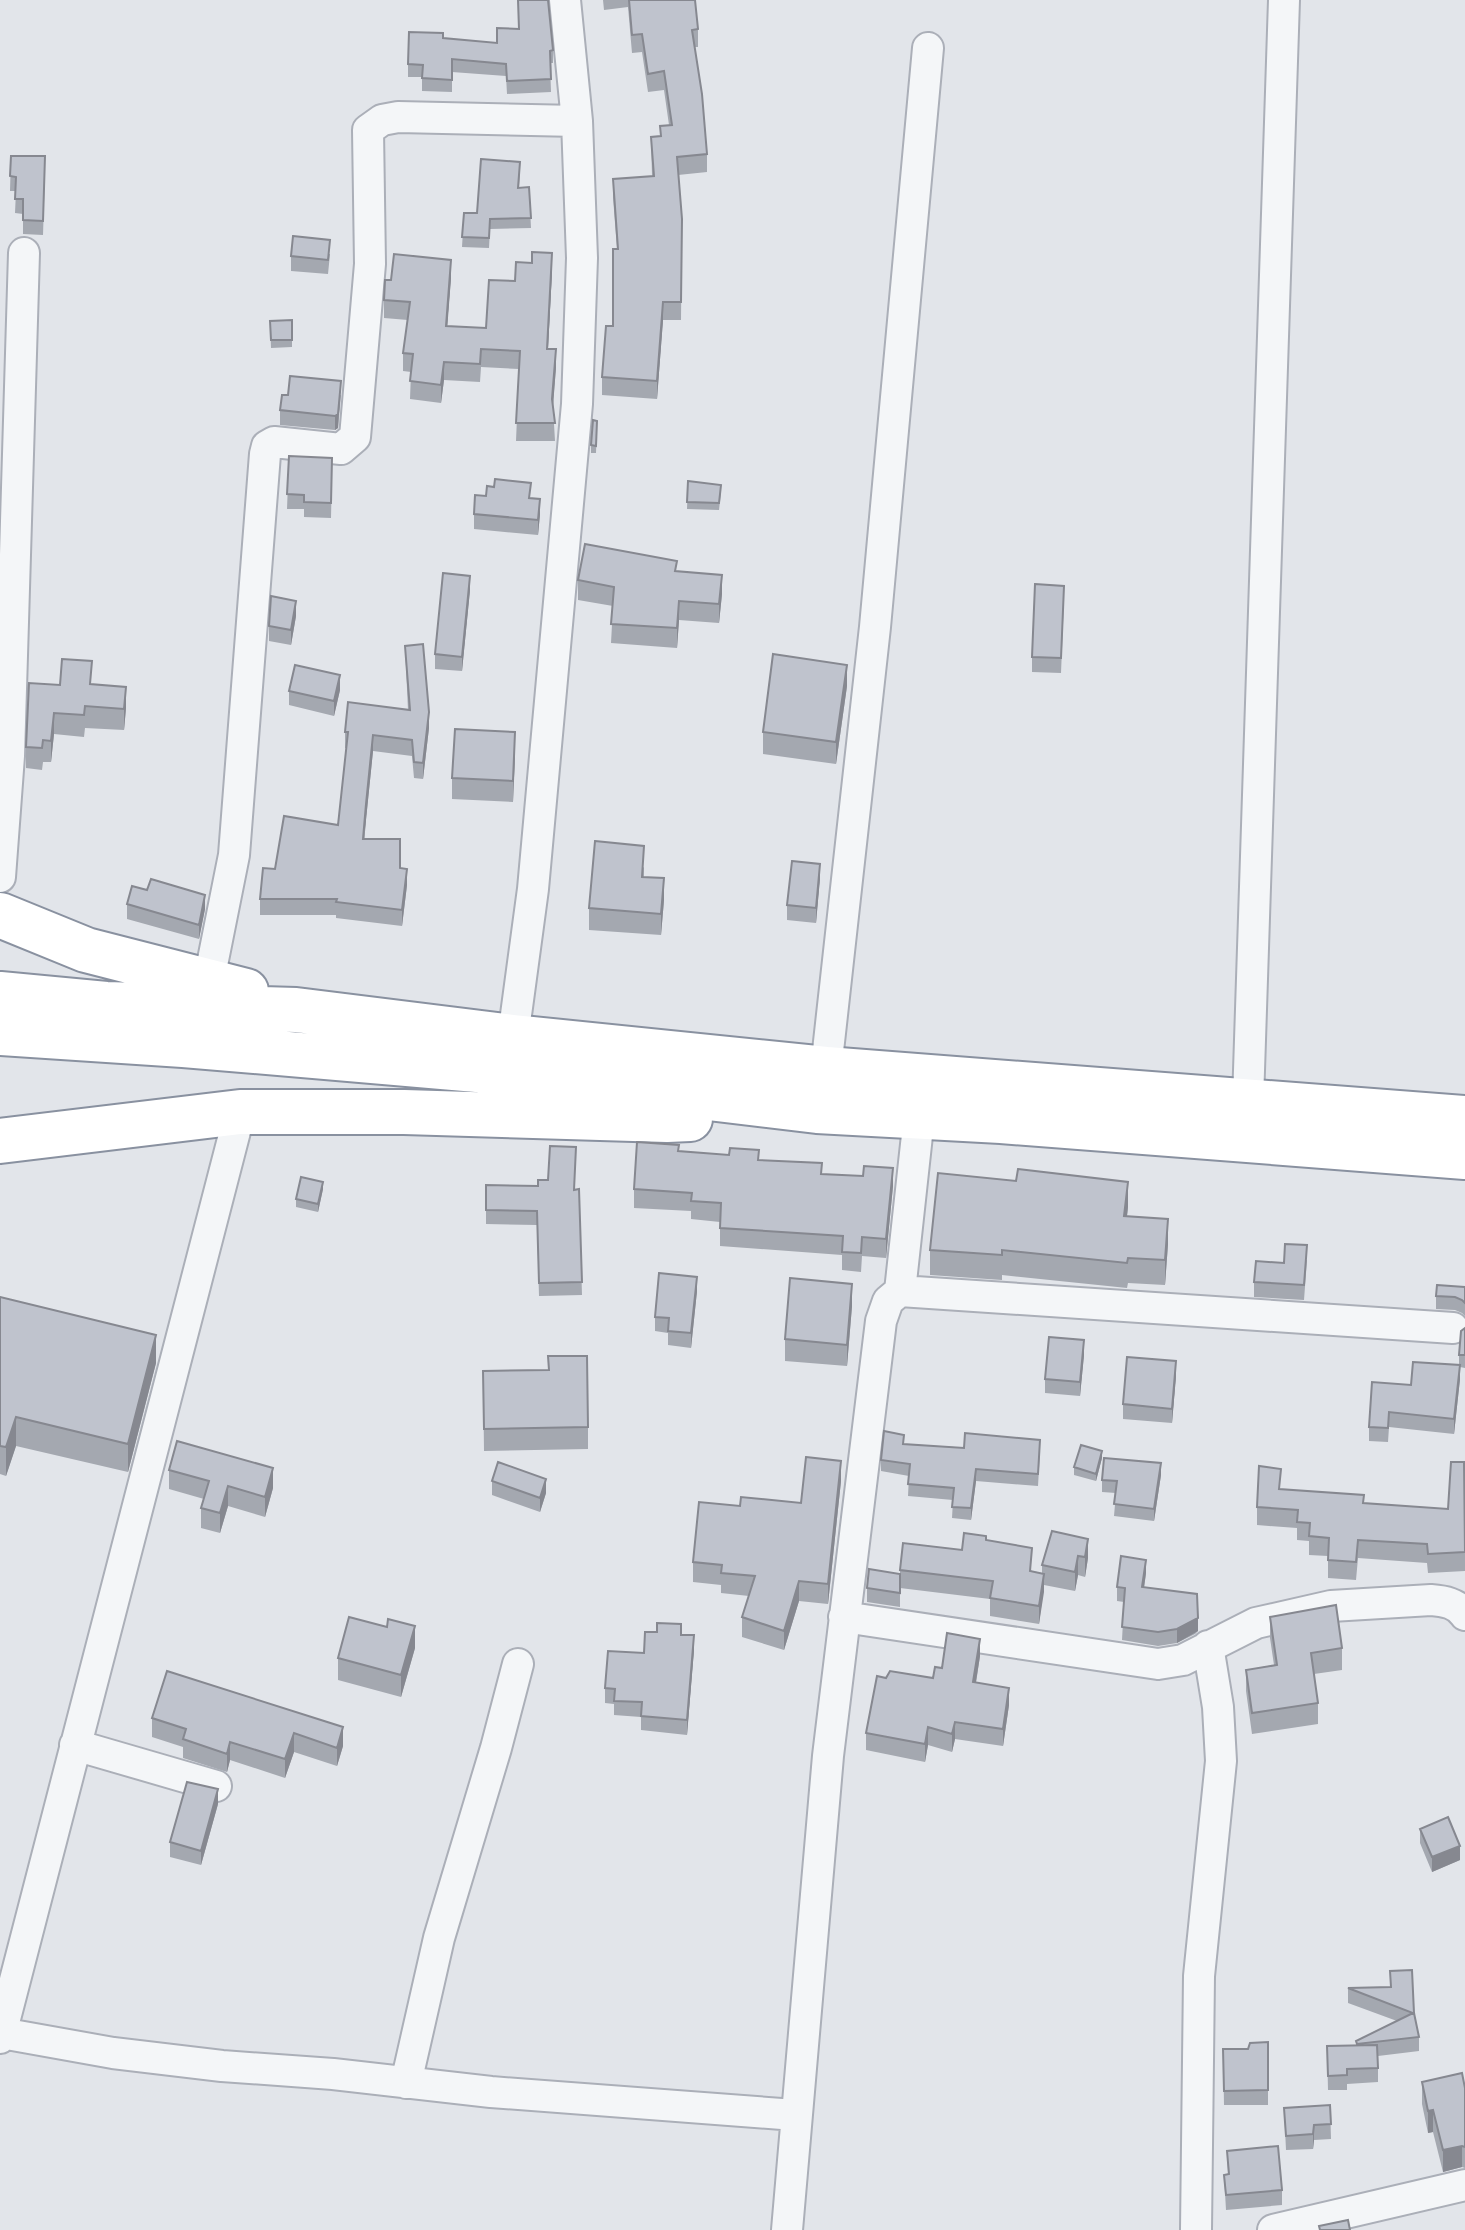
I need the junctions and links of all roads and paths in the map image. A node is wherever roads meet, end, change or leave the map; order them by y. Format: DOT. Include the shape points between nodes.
graph roads {
  1 [pos="565,0"];
  2 [pos="1284,0"];
  3 [pos="928,48"];
  4 [pos="577,121"];
  5 [pos="24,253"];
  6 [pos="0,877"];
  7 [pos="0,915"];
  8 [pos="209,980"];
  9 [pos="0,994"];
  10 [pos="296,1010"];
  11 [pos="0,1033"];
  12 [pos="513,1037"];
  13 [pos="821,1090"];
  14 [pos="1248,1101"];
  15 [pos="240,1112"];
  16 [pos="919,1117"];
  17 [pos="1465,1118"];
  18 [pos="0,1141"];
  19 [pos="1465,1157"];
  20 [pos="900,1291"];
  21 [pos="1453,1328"];
  22 [pos="1465,1615"];
  23 [pos="844,1617"];
  24 [pos="1208,1646"];
  25 [pos="518,1664"];
  26 [pos="75,1745"];
  27 [pos="216,1786"];
  28 [pos="1,2036"];
  29 [pos="406,2083"];
  30 [pos="795,2115"];
  31 [pos="1465,2185"];
  32 [pos="787,2230"];
  33 [pos="1196,2230"];
  34 [pos="1273,2230"];
  1 -- 4 [label="street"];
  2 -- 14 [label="street"];
  3 -- 13 [label="street" via="875,627"];
  4 -- 8 [label="street" via="398,117 368,130 370,264 355,437 341,449 274,442 267,446 234,855"];
  4 -- 12 [label="street" via="582,258 577,404 533,889"];
  5 -- 6 [label="street" via="9,756"];
  7 -- 8 [label="highway" via="86,950"];
  8 -- 10 [label="highway"];
  9 -- 10 [label="highway" via="106,1004"];
  10 -- 12 [label="highway"];
  11 -- 13 [label="highway"];
  12 -- 13 [label="highway"];
  13 -- 14 [label="highway"];
  13 -- 15 [label="highway" via="667,1120"];
  13 -- 16 [label="highway"];
  14 -- 17 [label="highway"];
  15 -- 18 [label="highway"];
  15 -- 26 [label="street"];
  16 -- 19 [label="highway"];
  16 -- 20 [label="street"];
  20 -- 21 [label="street"];
  20 -- 23 [label="street" via="888,1301 881,1321"];
  22 -- 24 [label="street" via="1446,1601 1331,1606 1256,1623"];
  23 -- 24 [label="street" via="1158,1664 1183,1660"];
  23 -- 30 [label="street"];
  24 -- 33 [label="street" via="1221,1761 1199,1976"];
  25 -- 29 [label="street" via="439,1938"];
  26 -- 27 [label="street"];
  26 -- 28 [label="street"];
  28 -- 29 [label="street"];
  29 -- 30 [label="street"];
  30 -- 32 [label="street"];
  31 -- 34 [label="street"];
}
